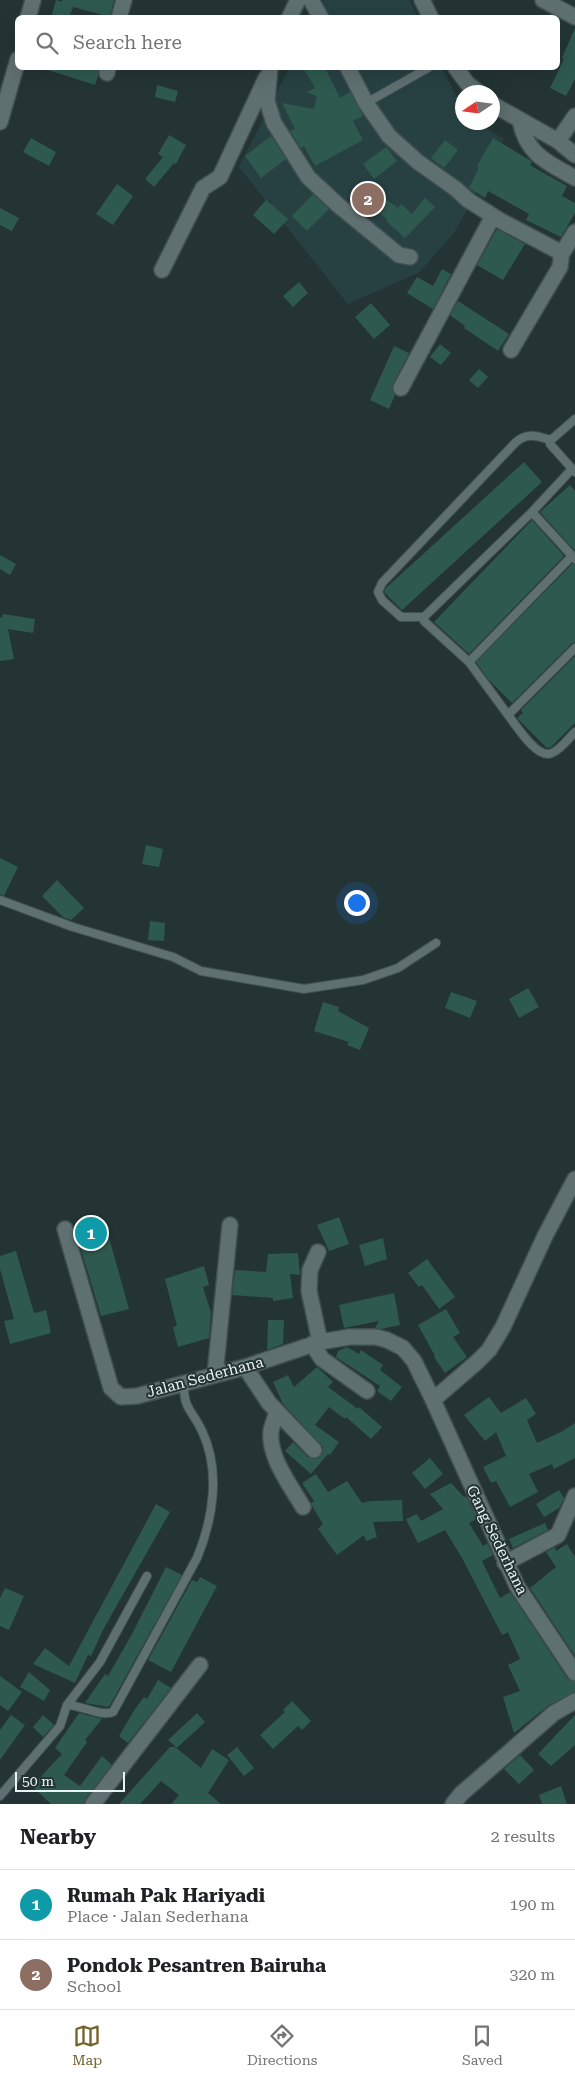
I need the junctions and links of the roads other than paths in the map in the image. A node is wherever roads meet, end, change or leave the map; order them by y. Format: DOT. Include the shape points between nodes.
graph roads {
  1 [pos="33,0"];
  2 [pos="124,0"];
  3 [pos="298,0"];
  4 [pos="310,0"];
  5 [pos="422,0"];
  6 [pos="543,0"];
  7 [pos="573,12"];
  8 [pos="29,15"];
  9 [pos="120,15"];
  10 [pos="290,15"];
  11 [pos="319,15"];
  12 [pos="430,15"];
  13 [pos="15,70"];
  14 [pos="269,70"];
  15 [pos="349,70"];
  16 [pos="424,70"];
  17 [pos="458,70"];
  18 [pos="470,85"];
  19 [pos="366,102"];
  20 [pos="500,109"];
  21 [pos="575,116"];
  22 [pos="520,120"];
  23 [pos="0,122"];
  24 [pos="558,141"];
  25 [pos="575,155"];
  26 [pos="575,178"];
  27 [pos="493,216"];
  28 [pos="575,232"];
  29 [pos="561,255"];
  30 [pos="410,258"];
  31 [pos="162,270"];
  32 [pos="511,350"];
  33 [pos="401,388"];
  34 [pos="575,420"];
  35 [pos="551,440"];
  36 [pos="574,470"];
  37 [pos="532,512"];
  38 [pos="573,557"];
  39 [pos="424,617"];
  40 [pos="575,648"];
  41 [pos="468,662"];
  42 [pos="508,715"];
  43 [pos="575,732"];
  44 [pos="0,900"];
  45 [pos="436,943"];
  46 [pos="575,1179"];
  47 [pos="230,1225"];
  48 [pos="65,1229"];
  49 [pos="318,1252"];
  50 [pos="316,1343"];
  51 [pos="245,1367"];
  52 [pos="215,1375"];
  53 [pos="184,1382"];
  54 [pos="368,1391"];
  55 [pos="433,1400"];
  56 [pos="277,1412"];
  57 [pos="314,1450"];
  58 [pos="575,1496"];
  59 [pos="303,1507"];
  60 [pos="505,1563"];
  61 [pos="146,1576"];
  62 [pos="200,1665"];
  63 [pos="575,1672"];
  64 [pos="575,1702"];
  65 [pos="67,1704"];
  66 [pos="0,1796"];
  67 [pos="93,1804"];
  68 [pos="453,1804"];
  1 -- 8 [label="street"];
  2 -- 9 [label="street"];
  3 -- 10 [label="street"];
  4 -- 11 [label="street"];
  5 -- 12 [label="street"];
  6 -- 7 [label="street"];
  13 -- 23 [label="street"];
  14 -- 30 [label="street" via="267,101 274,123 308,177 399,255"];
  14 -- 31 [label="street" via="220,177 203,188"];
  15 -- 19 [label="street"];
  16 -- 19 [label="lane"];
  17 -- 18 [label="street"];
  19 -- 27 [label="street" via="389,136 418,162"];
  20 -- 22 [label="street"];
  21 -- 24 [label="street"];
  22 -- 24 [label="street"];
  22 -- 26 [label="street" via="523,134 534,152"];
  24 -- 25 [label="street"];
  27 -- 29 [label="street"];
  27 -- 33 [label="street"];
  28 -- 29 [label="street"];
  29 -- 32 [label="street" via="560,268"];
  34 -- 35 [label="lane"];
  35 -- 36 [label="lane" via="551,446"];
  35 -- 39 [label="lane" via="524,435 382,582 378,592 382,600 401,617"];
  36 -- 37 [label="lane"];
  37 -- 38 [label="lane"];
  37 -- 39 [label="lane"];
  38 -- 41 [label="lane"];
  39 -- 41 [label="lane" via="424,621"];
  40 -- 42 [label="lane"];
  41 -- 42 [label="lane"];
  42 -- 43 [label="lane" via="542,754 556,750"];
  44 -- 45 [label="lane" via="73,927 173,957 201,971 304,989 363,980 398,968"];
  46 -- 55 [label="street" via="489,1350"];
  47 -- 52 [label="street"];
  48 -- 53 [label="street, Jalan Sederhana" via="115,1394 126,1398"];
  49 -- 50 [label="street" via="308,1285"];
  50 -- 51 [label="street, Jalan Sederhana"];
  50 -- 54 [label="street" via="322,1359"];
  50 -- 55 [label="street, Jalan Sederhana" via="349,1337 387,1340 403,1348 414,1361"];
  51 -- 52 [label="street, Jalan Sederhana"];
  51 -- 56 [label="street"];
  52 -- 53 [label="street, Jalan Sederhana"];
  53 -- 65 [label="lane" via="186,1406 201,1429 211,1460 213,1498 205,1539 198,1558 113,1712 102,1713"];
  55 -- 60 [label="street, Gang Sederhana"];
  56 -- 57 [label="street"];
  56 -- 59 [label="street" via="271,1431 272,1443"];
  58 -- 60 [label="street" via="558,1535"];
  60 -- 63 [label="street, Gang Sederhana" via="535,1615"];
  61 -- 65 [label="lane" via="100,1662"];
  62 -- 67 [label="street"];
  64 -- 68 [label="street" via="554,1713"];
  65 -- 66 [label="lane" via="60,1726"];
}
